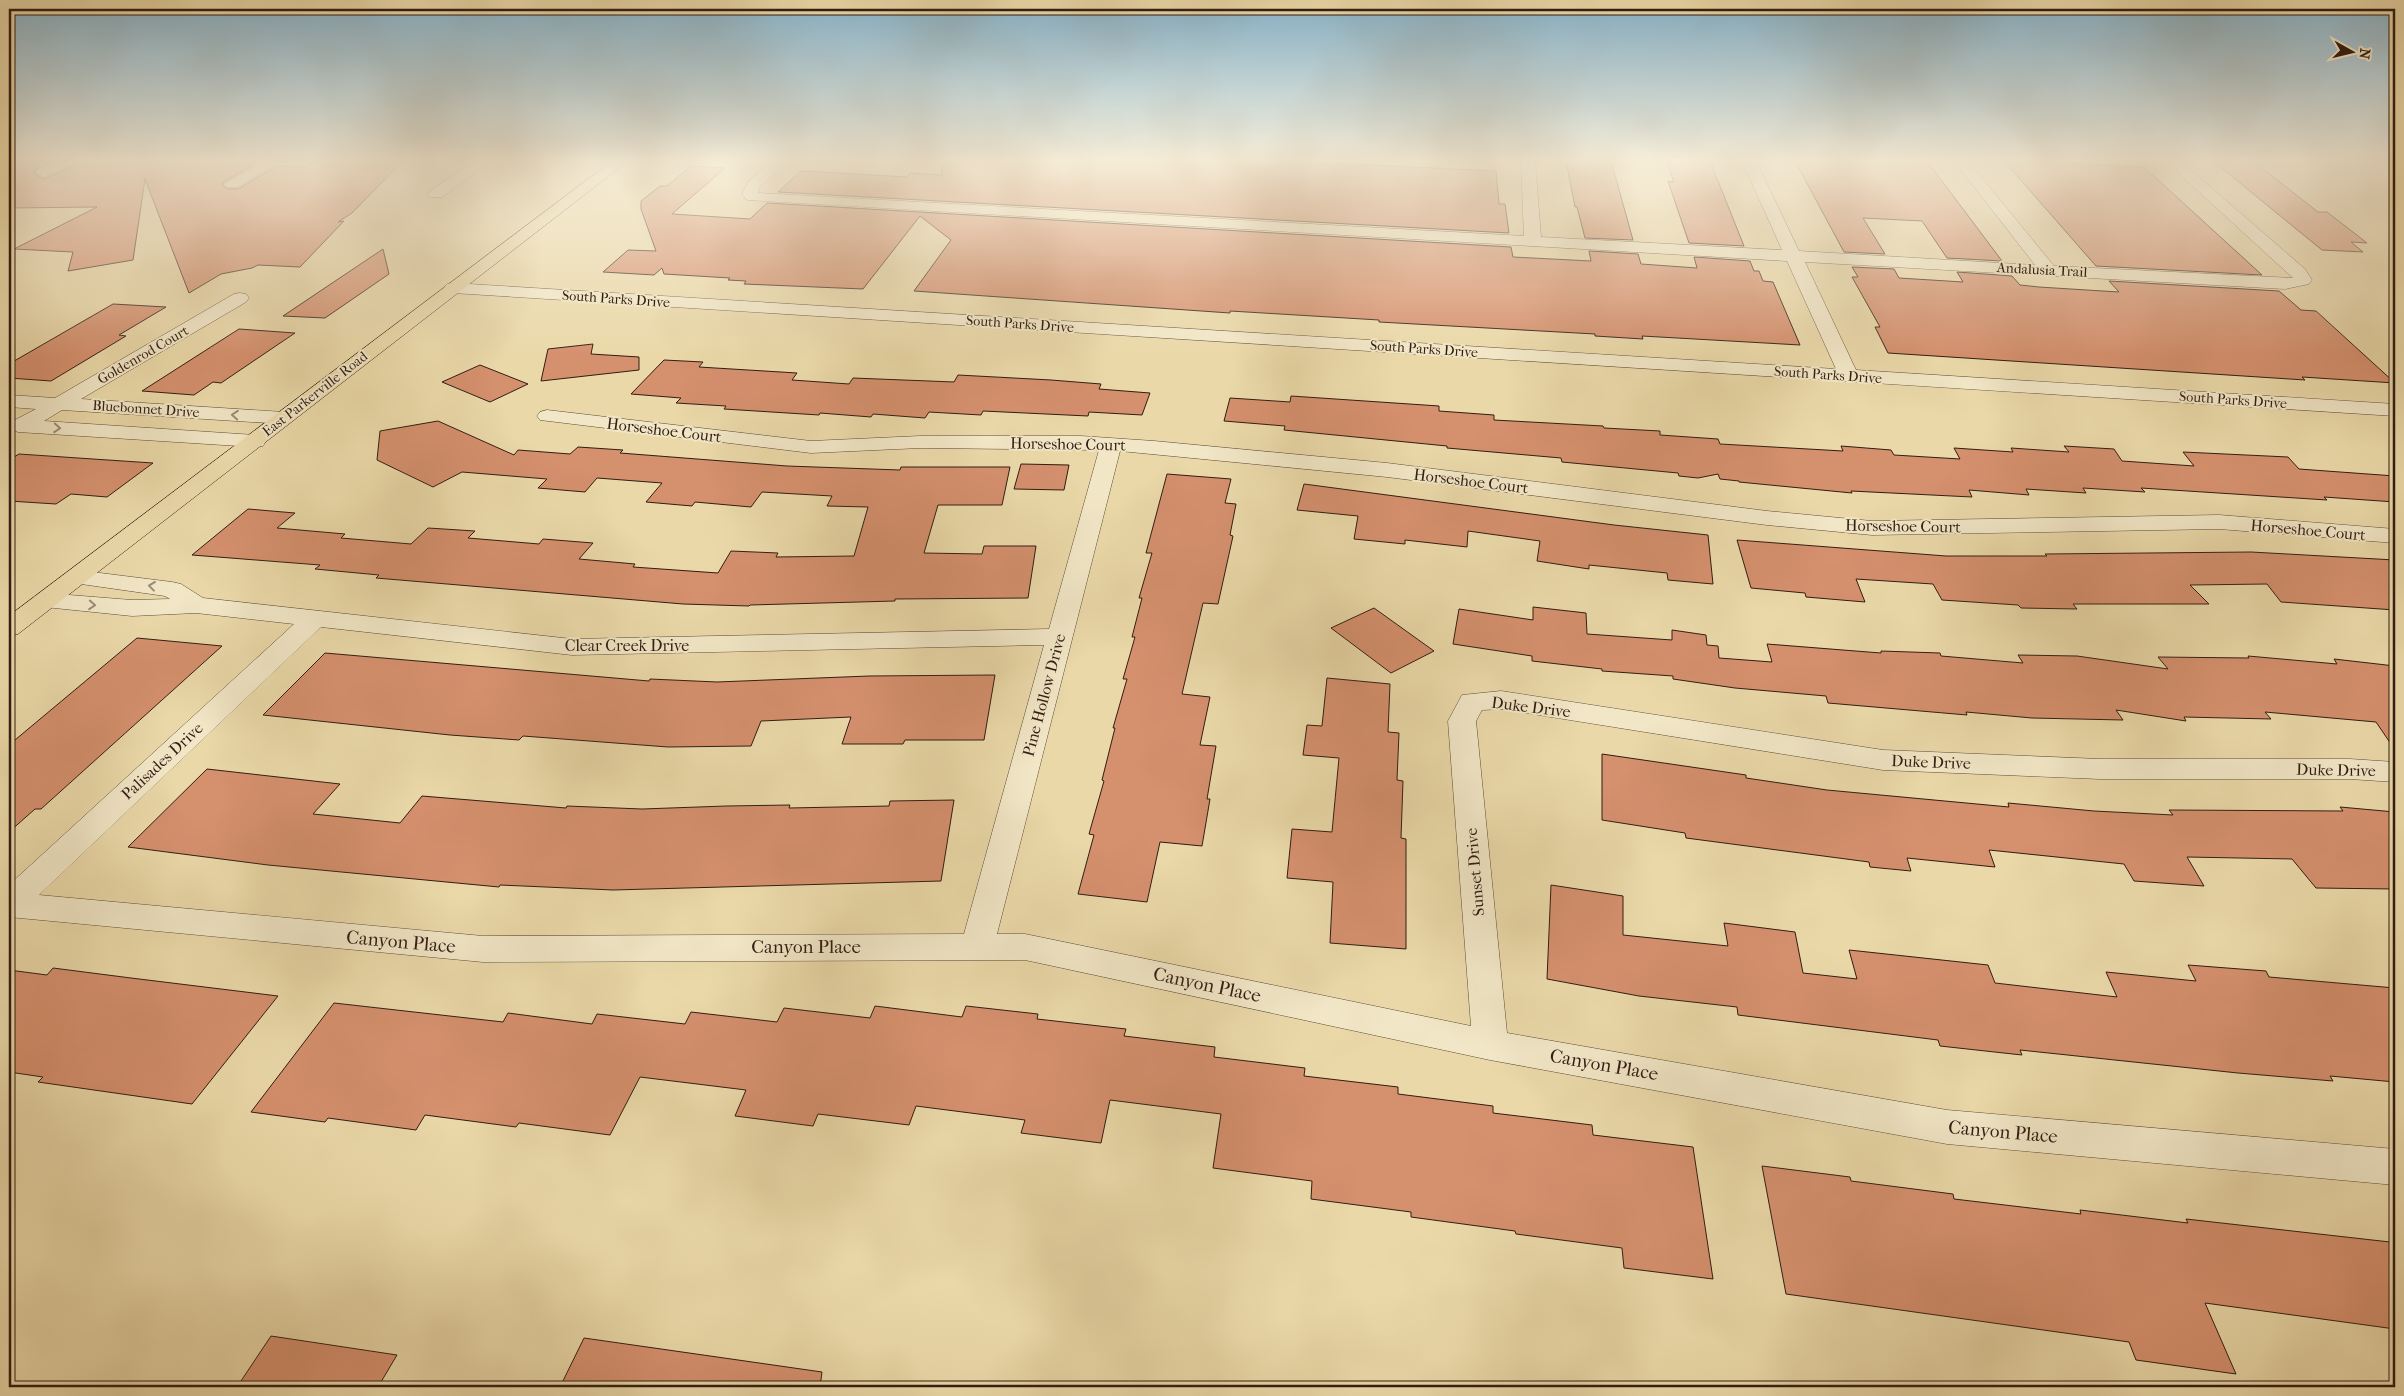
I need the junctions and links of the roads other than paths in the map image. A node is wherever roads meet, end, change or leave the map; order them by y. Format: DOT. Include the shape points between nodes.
graph roads {
  1 [pos="534,226"];
  2 [pos="1259,226"];
  3 [pos="1533,226"];
  4 [pos="1780,226"];
  5 [pos="2013,226"];
  6 [pos="2246,226"];
  7 [pos="1534,242"];
  8 [pos="1794,256"];
  9 [pos="2048,270"];
  10 [pos="453,288"];
  11 [pos="240,298"];
  12 [pos="1849,376"];
  13 [pos="9,401"];
  14 [pos="61,403"];
  15 [pos="2395,410"];
  16 [pos="547,416"];
  17 [pos="284,418"];
  18 [pos="15,425"];
  19 [pos="255,441"];
  20 [pos="1111,444"];
  21 [pos="2395,536"];
  22 [pos="76,577"];
  23 [pos="44,601"];
  24 [pos="196,605"];
  25 [pos="315,618"];
  26 [pos="9,628"];
  27 [pos="1060,637"];
  28 [pos="1472,701"];
  29 [pos="2395,772"];
  30 [pos="9,905"];
  31 [pos="977,947"];
  32 [pos="1490,1045"];
  33 [pos="2395,1167"];
  1 -- 10 [label="main road, East Parkerville Road"];
  2 -- 7 [label="street, Andalusia Trail"];
  3 -- 7 [label="street"];
  4 -- 8 [label="street"];
  5 -- 9 [label="street"];
  6 -- 9 [label="street, Andalusia Trail" via="2303,280 2285,284"];
  7 -- 8 [label="street, Andalusia Trail"];
  8 -- 9 [label="street, Andalusia Trail"];
  8 -- 12 [label="street"];
  10 -- 12 [label="street, South Parks Drive"];
  10 -- 17 [label="main road, East Parkerville Road"];
  11 -- 14 [label="street, Goldenrod Court"];
  12 -- 15 [label="street, South Parks Drive"];
  13 -- 14 [label="street, Bluebonnet Drive"];
  17 -- 14 [label="street, Bluebonnet Drive, one-way"];
  14 -- 18 [label="street, Goldenrod Court"];
  16 -- 20 [label="street, Horseshoe Court" via="811,447 920,442"];
  17 -- 19 [label="main road, East Parkerville Road"];
  18 -- 19 [label="street, Bluebonnet Drive, one-way"];
  19 -- 22 [label="main road, East Parkerville Road"];
  20 -- 21 [label="street, Horseshoe Court" via="1387,470 1757,517 1872,528 2218,522"];
  20 -- 27 [label="street, Pine Hollow Drive"];
  22 -- 23 [label="main road, East Parkerville Road"];
  24 -- 22 [label="street, Clear Creek Drive, one-way" via="172,589"];
  23 -- 24 [label="street, Clear Creek Drive, one-way" via="132,608"];
  23 -- 26 [label="main road, East Parkerville Road"];
  24 -- 25 [label="street, Clear Creek Drive"];
  25 -- 27 [label="street, Clear Creek Drive" via="572,647"];
  25 -- 30 [label="street, Palisades Drive"];
  27 -- 31 [label="street, Pine Hollow Drive"];
  28 -- 29 [label="street, Duke Drive" via="1501,700 1883,760 2100,769 2350,769"];
  28 -- 32 [label="street, Sunset Drive" via="1462,721"];
  30 -- 31 [label="street, Canyon Place" via="483,949"];
  31 -- 32 [label="street, Canyon Place" via="1025,947"];
  32 -- 33 [label="street, Canyon Place" via="1947,1127"];
}
